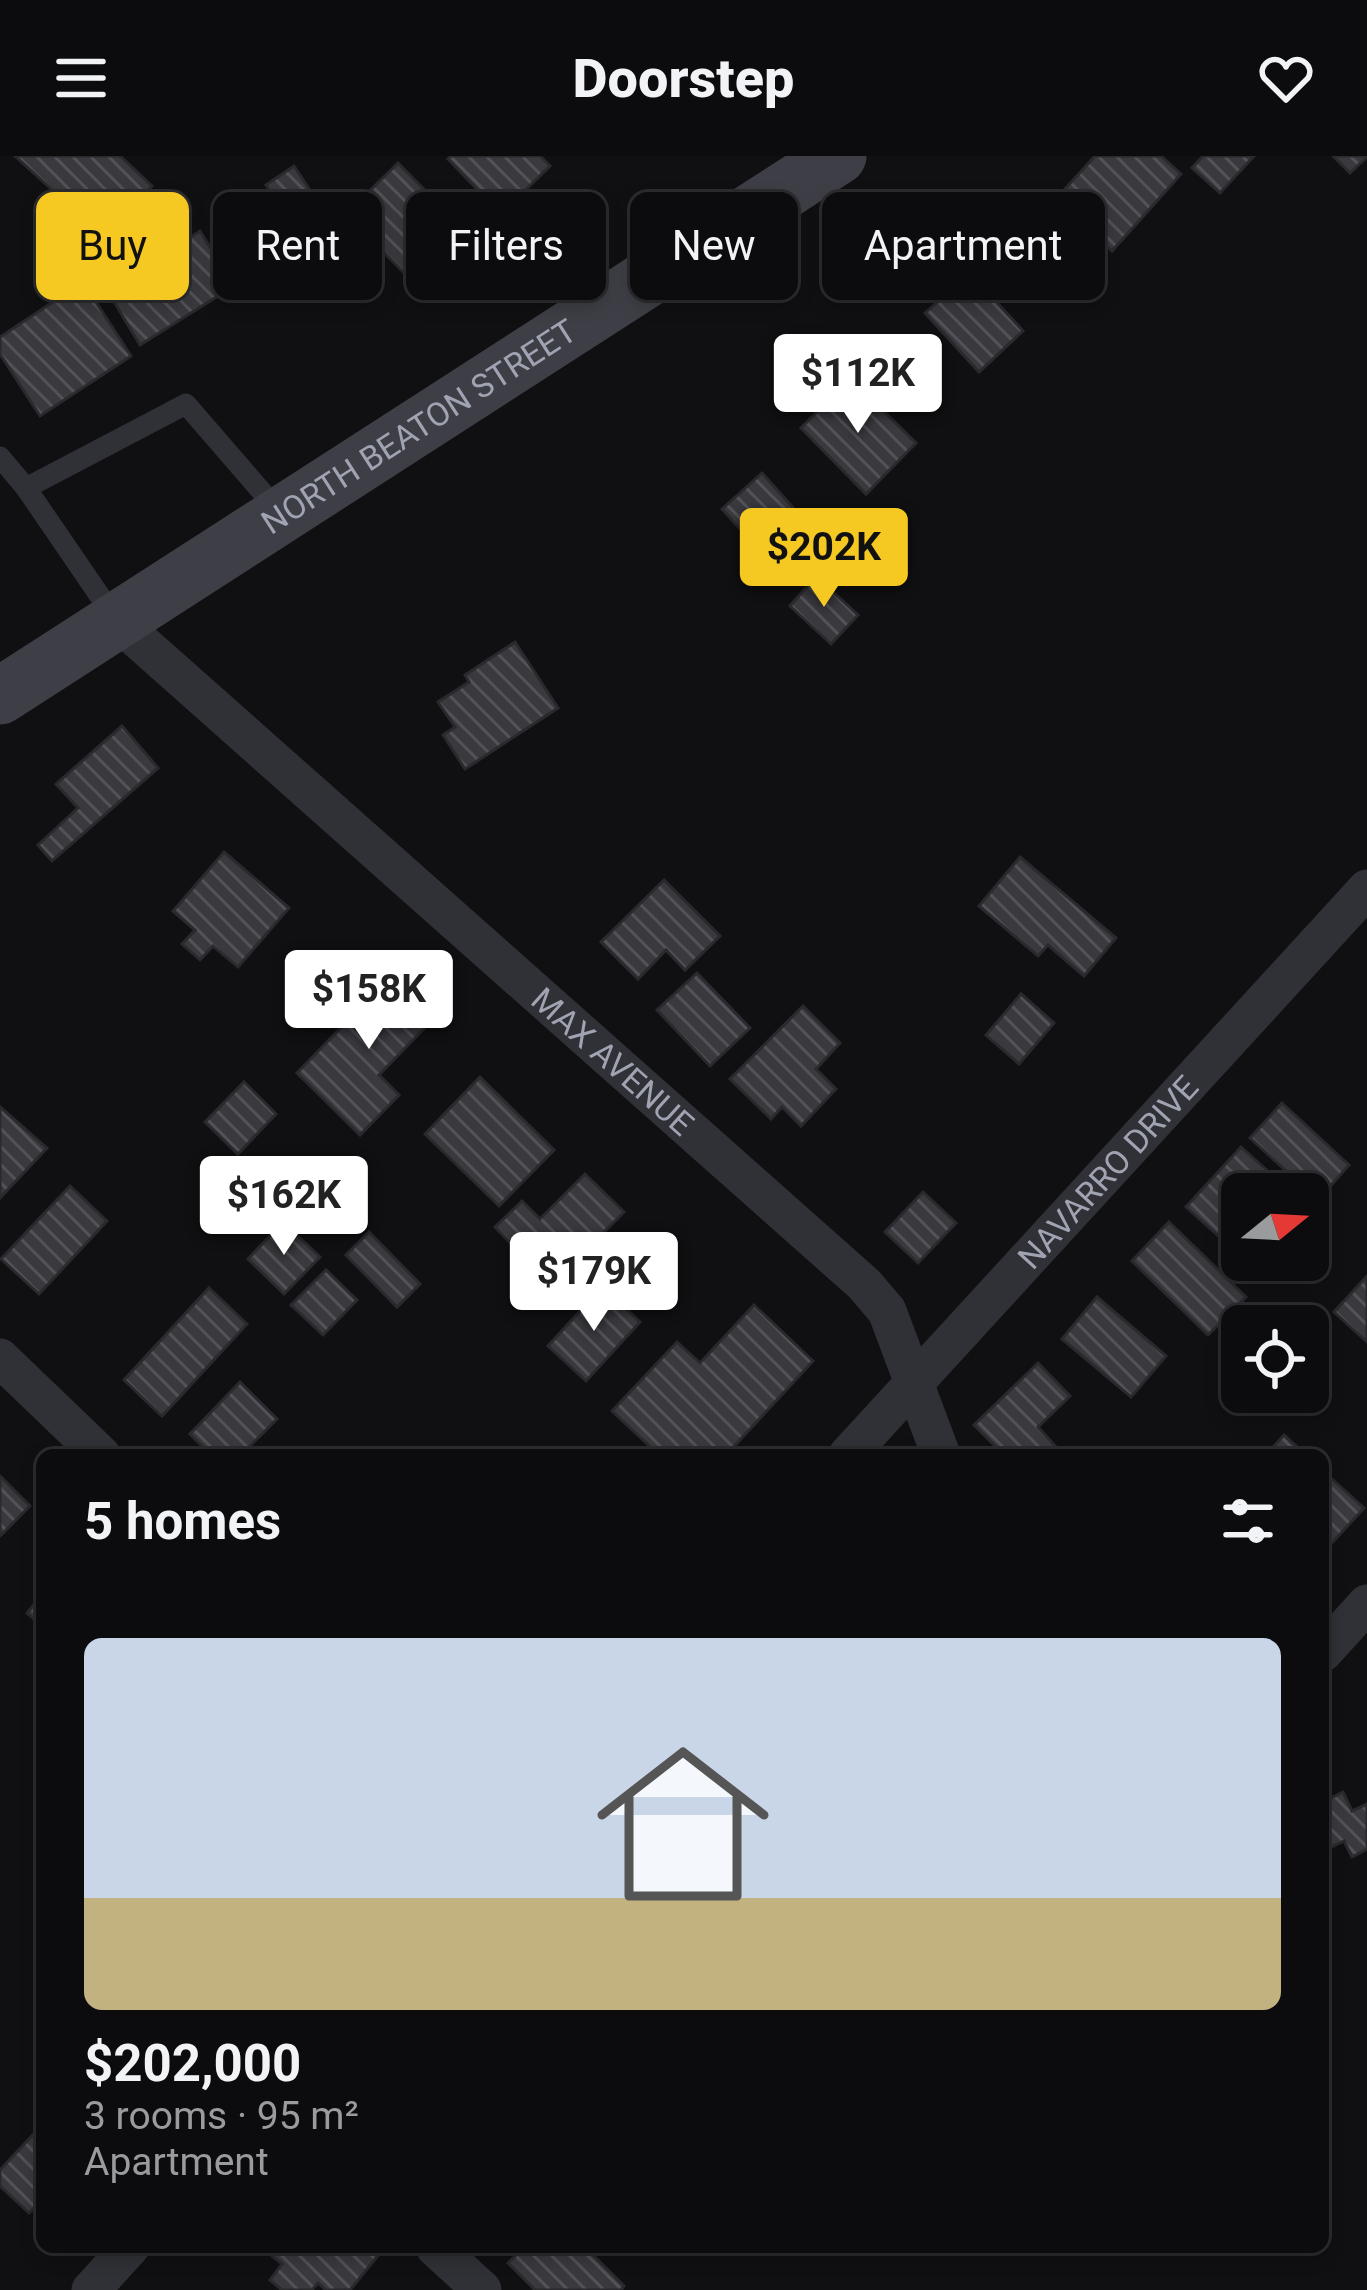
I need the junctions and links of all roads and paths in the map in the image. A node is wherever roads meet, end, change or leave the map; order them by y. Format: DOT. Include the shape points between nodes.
graph roads {
  1 [pos="838,156"];
  2 [pos="0,457"];
  3 [pos="26,488"];
  4 [pos="281,515"];
  5 [pos="117,621"];
  6 [pos="0,696"];
  7 [pos="1367,889"];
  8 [pos="0,1358"];
  9 [pos="913,1384"];
  10 [pos="95,1449"];
  11 [pos="853,1449"];
  12 [pos="939,1449"];
  13 [pos="1367,1604"];
  14 [pos="1329,1645"];
  15 [pos="125,2253"];
  16 [pos="442,2253"];
  17 [pos="91,2290"];
  18 [pos="482,2290"];
  1 -- 4 [label="main road, NORTH BEATON STREET"];
  2 -- 3 [label="lane"];
  3 -- 4 [label="lane" via="186,404"];
  3 -- 5 [label="lane"];
  4 -- 5 [label="main road, NORTH BEATON STREET"];
  5 -- 6 [label="main road, NORTH BEATON STREET"];
  5 -- 9 [label="street, MAX AVENUE" via="864,1284 886,1311"];
  7 -- 9 [label="street, NAVARRO DRIVE"];
  8 -- 10 [label="street"];
  9 -- 11 [label="street, NAVARRO DRIVE"];
  9 -- 12 [label="street, MAX AVENUE"];
  13 -- 14 [label="street"];
  15 -- 17 [label="street"];
  16 -- 18 [label="street"];
}
